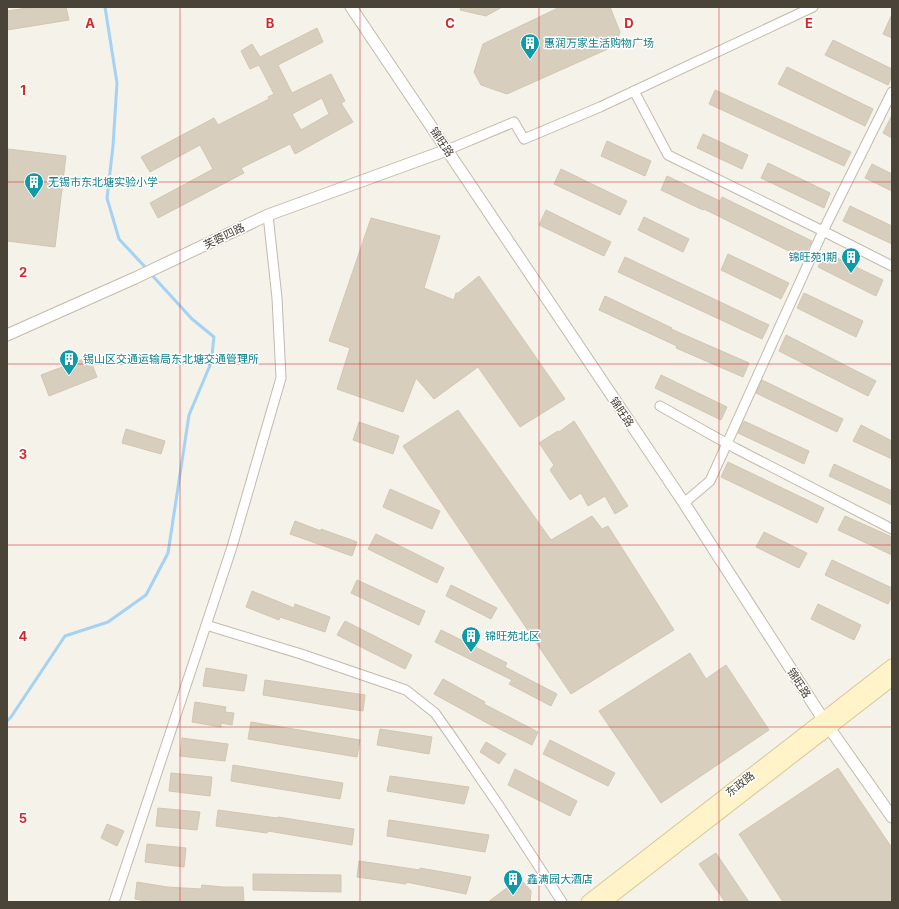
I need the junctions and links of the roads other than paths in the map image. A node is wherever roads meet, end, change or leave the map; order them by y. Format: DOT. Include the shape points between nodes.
graph roads {
  1 [pos="351,7"];
  2 [pos="813,7"];
  3 [pos="634,91"];
  4 [pos="892,92"];
  5 [pos="447,150"];
  6 [pos="268,215"];
  7 [pos="823,231"];
  8 [pos="892,266"];
  9 [pos="7,335"];
  10 [pos="660,406"];
  11 [pos="727,444"];
  12 [pos="684,503"];
  13 [pos="892,529"];
  14 [pos="206,625"];
  15 [pos="892,666"];
  16 [pos="892,679"];
  17 [pos="826,723"];
  18 [pos="892,817"];
  19 [pos="114,902"];
  20 [pos="562,902"];
  21 [pos="588,902"];
  22 [pos="604,902"];
  1 -- 5 [label="street, 锦旺路"];
  2 -- 3 [label="street"];
  3 -- 5 [label="street" via="524,139 514,122"];
  3 -- 7 [label="street" via="668,155"];
  4 -- 7 [label="street"];
  5 -- 6 [label="street, 芙蓉四路"];
  5 -- 12 [label="street, 锦旺路"];
  6 -- 9 [label="street, 芙蓉四路"];
  6 -- 14 [label="street" via="277,298 281,378 232,548"];
  7 -- 8 [label="street"];
  7 -- 11 [label="street"];
  10 -- 11 [label="street"];
  11 -- 12 [label="street" via="710,481"];
  11 -- 13 [label="street"];
  12 -- 17 [label="street, 锦旺路"];
  14 -- 19 [label="street"];
  14 -- 20 [label="street" via="406,690 435,713"];
  15 -- 17 [label="main road, 东政路"];
  16 -- 17 [label="main road, 东政路"];
  17 -- 18 [label="street, 锦旺路"];
  17 -- 21 [label="main road, 东政路"];
  17 -- 22 [label="main road, 东政路"];
}
